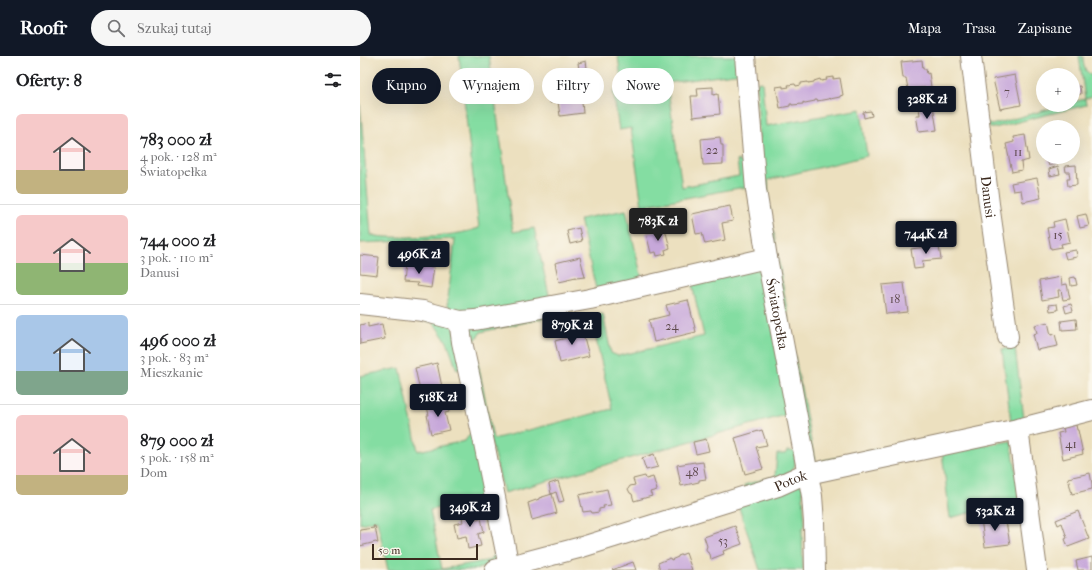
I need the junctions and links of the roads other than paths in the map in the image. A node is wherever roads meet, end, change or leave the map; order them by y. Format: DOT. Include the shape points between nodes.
graph roads {
  1 [pos="745,56"];
  2 [pos="971,56"];
  3 [pos="767,258"];
  4 [pos="360,304"];
  5 [pos="460,321"];
  6 [pos="1008,337"];
  7 [pos="1092,410"];
  8 [pos="1018,429"];
  9 [pos="808,474"];
  10 [pos="502,568"];
  11 [pos="815,570"];
  12 [pos="1037,570"];
  1 -- 3 [label="street, Światopełka" via="756,190"];
  2 -- 6 [label="street, Danusi"];
  3 -- 5 [label="street" via="590,300"];
  3 -- 9 [label="street, Światopełka"];
  4 -- 5 [label="street" via="423,311"];
  5 -- 10 [label="street" via="462,342 483,438"];
  7 -- 8 [label="street, Potok"];
  8 -- 9 [label="street, Potok"];
  8 -- 12 [label="street"];
  9 -- 10 [label="street, Potok" via="778,486 582,548"];
  9 -- 11 [label="street, Światopełka" via="813,508"];
}
